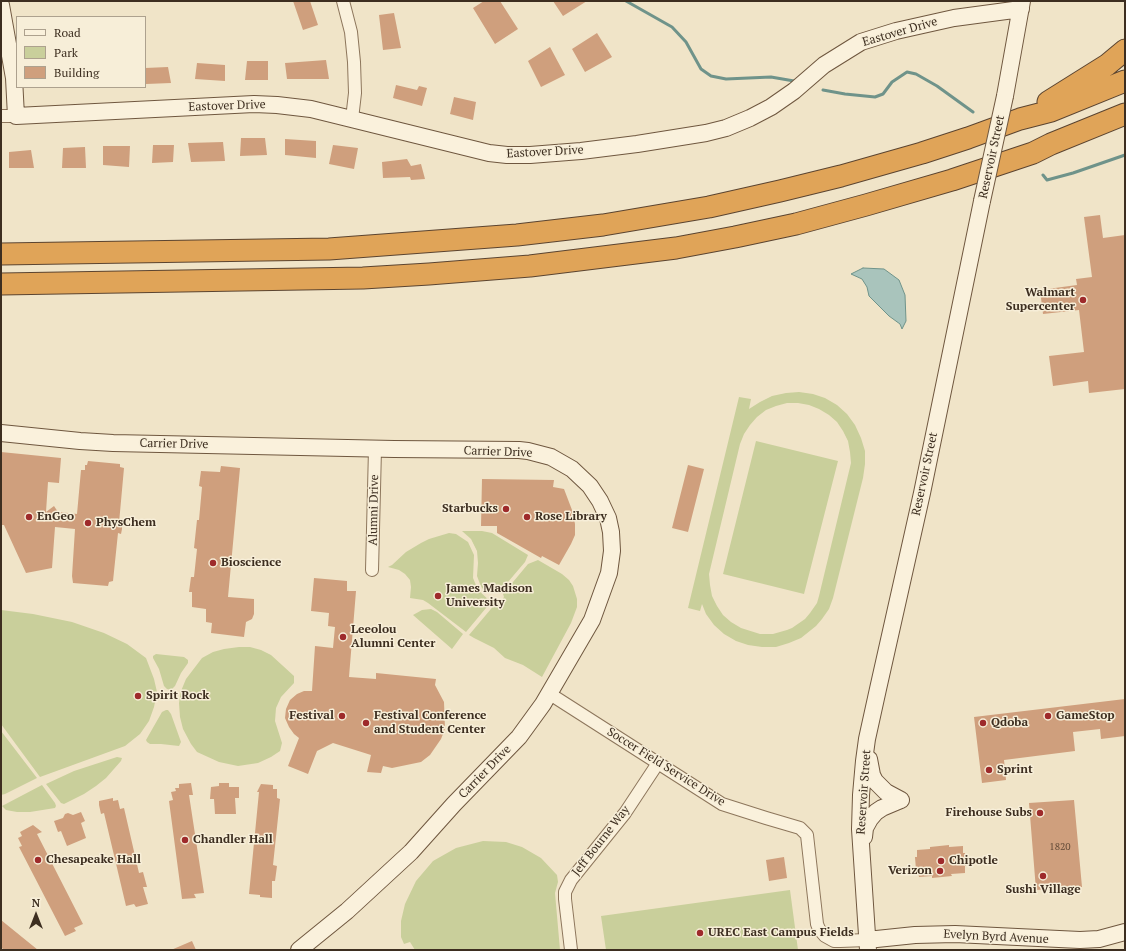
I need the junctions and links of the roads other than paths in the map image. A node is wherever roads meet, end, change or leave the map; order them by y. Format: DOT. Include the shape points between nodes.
graph roads {
  1 [pos="343,1"];
  2 [pos="1,5"];
  3 [pos="1021,5"];
  4 [pos="992,12"];
  5 [pos="1016,34"];
  6 [pos="1125,50"];
  7 [pos="1125,82"];
  8 [pos="1125,114"];
  9 [pos="9,116"];
  10 [pos="352,119"];
  11 [pos="1020,119"];
  12 [pos="1125,124"];
  13 [pos="1033,153"];
  14 [pos="1,254"];
  15 [pos="1,284"];
  16 [pos="1,433"];
  17 [pos="375,449"];
  18 [pos="372,570"];
  19 [pos="550,694"];
  20 [pos="867,745"];
  21 [pos="658,763"];
  22 [pos="861,854"];
  23 [pos="1125,932"];
  24 [pos="867,945"];
  25 [pos="299,950"];
  26 [pos="571,950"];
  1 -- 10 [label="street" via="351,32 354,62 355,93"];
  2 -- 9 [label="street" via="14,78"];
  3 -- 4 [label="street, Eastover Drive"];
  3 -- 5 [label="street, Reservoir Street"];
  4 -- 5 [label="street"];
  4 -- 10 [label="street, Eastover Drive" via="923,24 861,42 824,65 771,107 726,128 706,133 581,151 507,155 489,153"];
  5 -- 20 [label="street, Reservoir Street, bridge" via="922,493"];
  6 -- 11 [label="highway" via="1107,65"];
  7 -- 11 [label="highway" via="1057,109"];
  8 -- 13 [label="highway"];
  9 -- 10 [label="street, Eastover Drive" via="254,104 311,109"];
  11 -- 14 [label="highway" via="956,142 841,176 710,207 604,225 517,235 329,249"];
  12 -- 13 [label="highway"];
  13 -- 15 [label="highway" via="866,206 796,224 651,252 479,271 378,277"];
  16 -- 17 [label="street, Carrier Drive" via="102,443"];
  17 -- 18 [label="street, Alumni Drive"];
  17 -- 19 [label="street, Carrier Drive" via="534,452 562,463 592,488 603,506 609,523 612,544 610,566 592,620"];
  19 -- 21 [label="street, Soccer Field Service Drive"];
  19 -- 25 [label="street, Carrier Drive" via="519,738 410,852 347,911"];
  20 -- 22 [label="street, Reservoir Street" via="861,795"];
  20 -- 22 [label="street" via="869,764 875,781 886,792 901,800 882,808 870,820"];
  21 -- 24 [label="street, Soccer Field Service Drive" via="722,804 800,828 807,835 819,929 825,936 834,940"];
  21 -- 26 [label="street, Jeff Bourne Way" via="625,813 570,880 565,899"];
  22 -- 24 [label="street, Reservoir Street"];
  23 -- 24 [label="street, Evelyn Byrd Avenue" via="1099,939 1080,940 955,934 915,935"];
}
